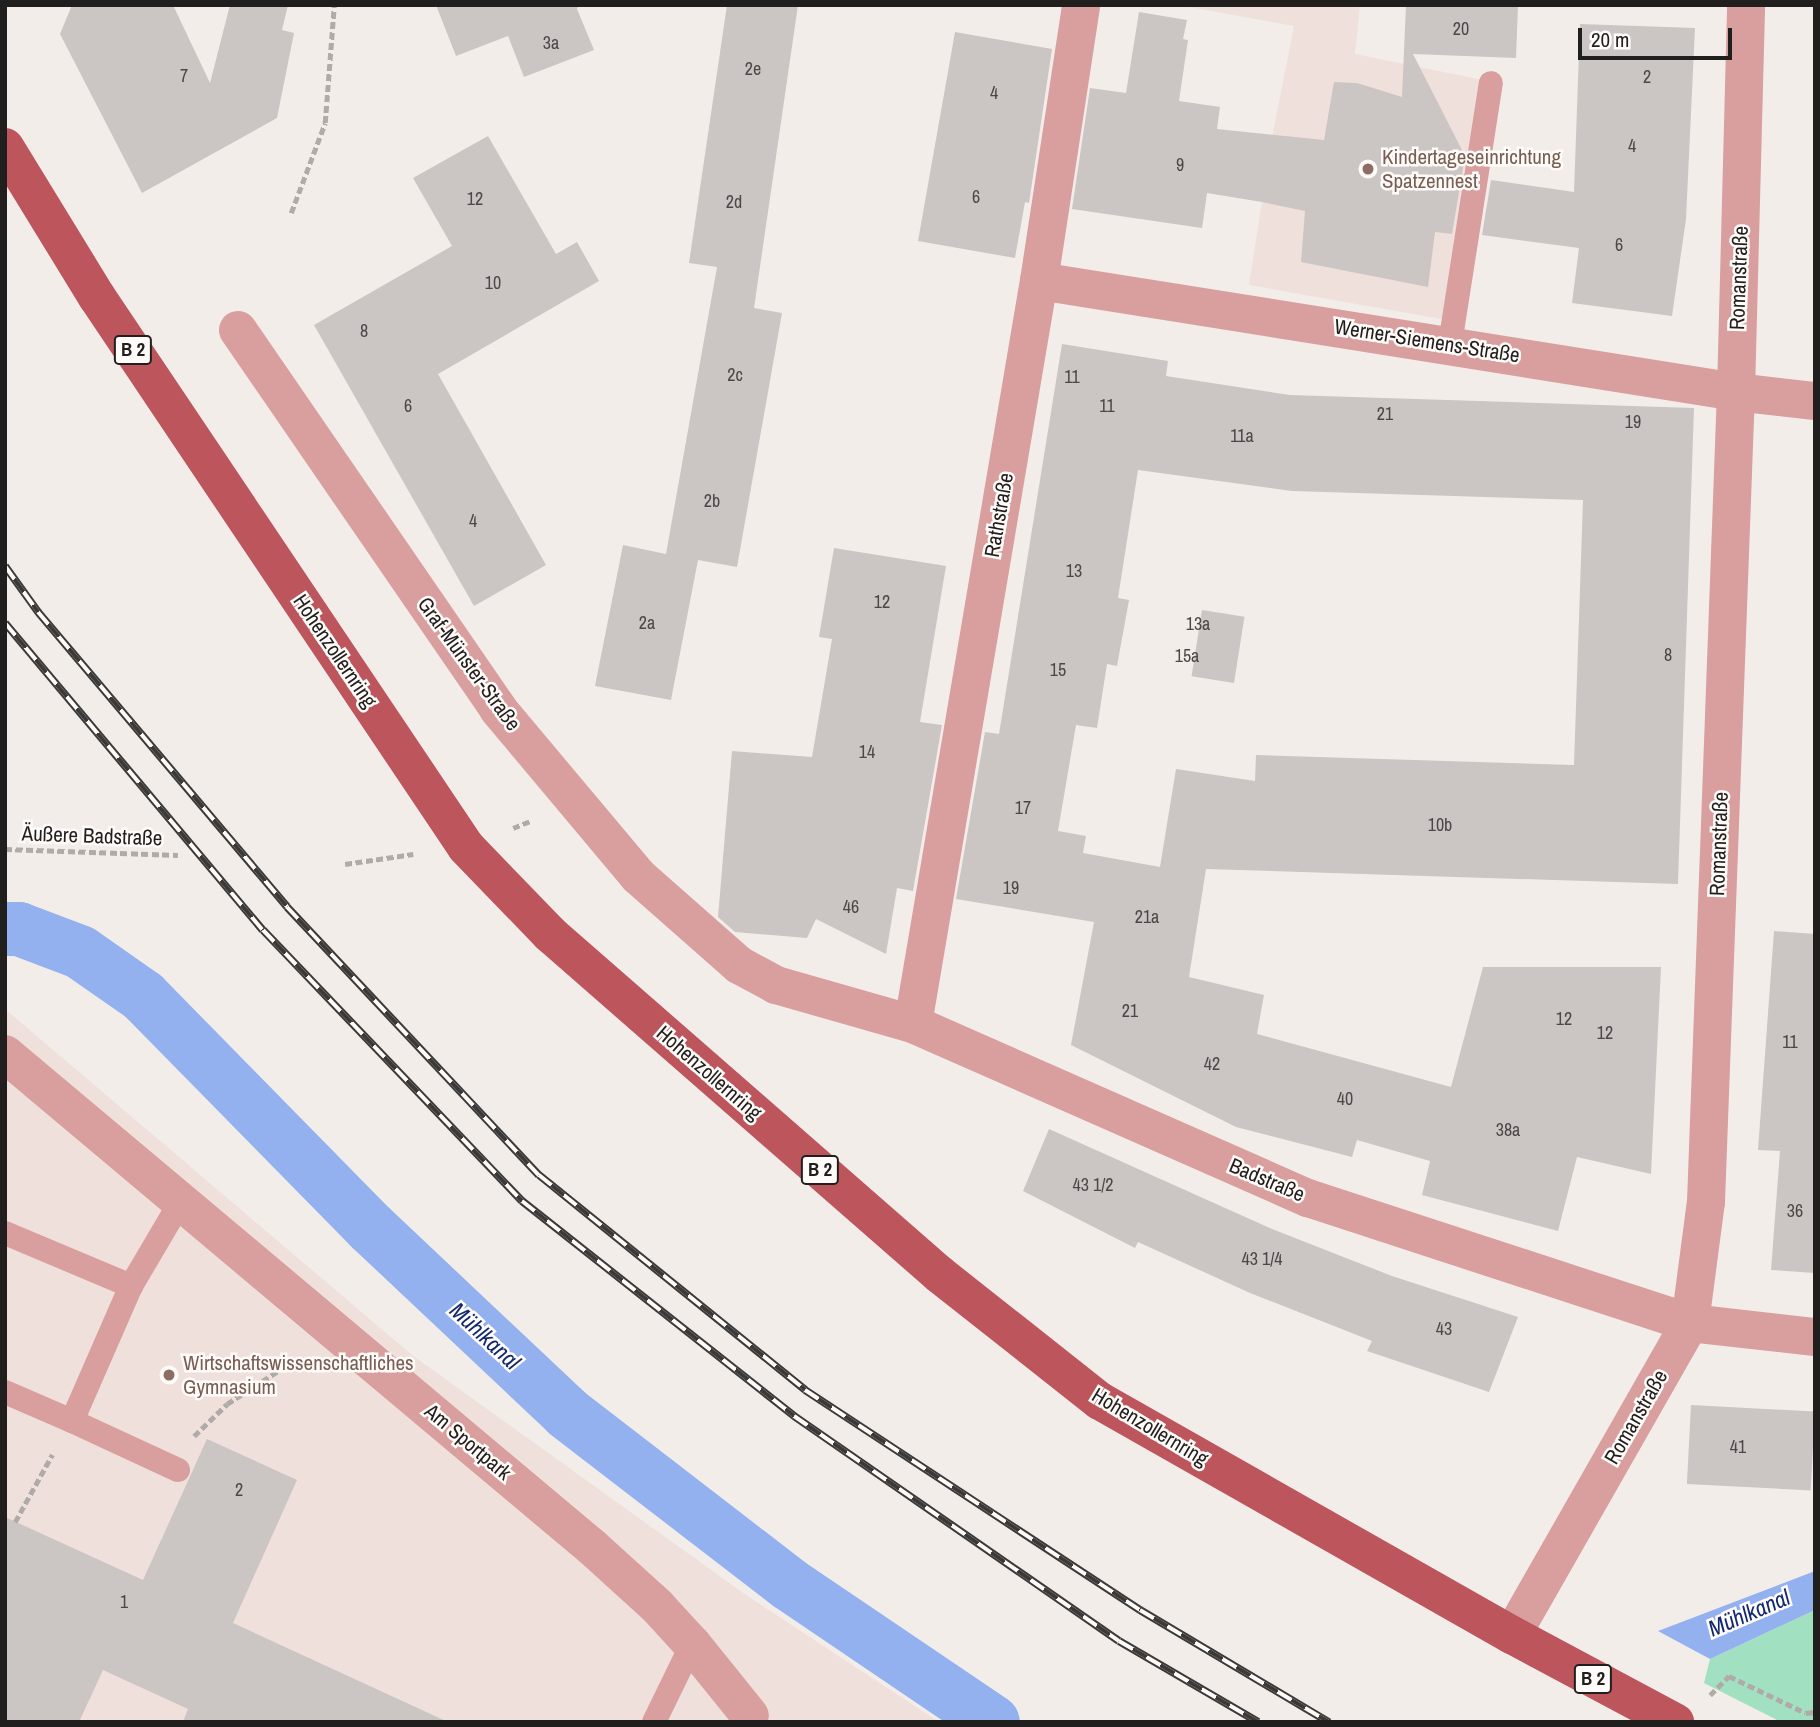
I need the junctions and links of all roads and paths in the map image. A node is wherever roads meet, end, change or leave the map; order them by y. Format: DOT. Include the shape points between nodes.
graph roads {
  1 [pos="334,5"];
  2 [pos="1081,5"];
  3 [pos="1746,5"];
  4 [pos="1491,83"];
  5 [pos="5,147"];
  6 [pos="291,213"];
  7 [pos="1039,281"];
  8 [pos="238,330"];
  9 [pos="1450,344"];
  10 [pos="1736,392"];
  11 [pos="1815,401"];
  12 [pos="466,846"];
  13 [pos="5,849"];
  14 [pos="178,855"];
  15 [pos="345,864"];
  16 [pos="739,965"];
  17 [pos="913,1024"];
  18 [pos="5,1054"];
  19 [pos="181,1201"];
  20 [pos="5,1233"];
  21 [pos="131,1286"];
  22 [pos="1690,1323"];
  23 [pos="337,1332"];
  24 [pos="1815,1337"];
  25 [pos="5,1392"];
  26 [pos="72,1421"];
  27 [pos="174,1468"];
  28 [pos="15,1522"];
  29 [pos="1512,1635"];
  30 [pos="692,1644"];
  31 [pos="1815,1712"];
  32 [pos="1688,1713"];
  33 [pos="750,1716"];
  34 [pos="654,1722"];
  1 -- 6 [label="path" via="325,123"];
  2 -- 7 [label="street, Rathstraße"];
  3 -- 10 [label="street, Romanstraße"];
  4 -- 9 [label="lane"];
  5 -- 12 [label="main road, Hohenzollernring / B 2" via="97,297"];
  7 -- 9 [label="street, Werner-Siemens-Straße"];
  7 -- 17 [label="street, Rathstraße"];
  8 -- 16 [label="street, Graf-Münster-Straße" via="498,709 638,876"];
  9 -- 10 [label="street, Werner-Siemens-Straße"];
  10 -- 11 [label="street, Werner-Siemens-Straße"];
  10 -- 22 [label="street, Romanstraße" via="1706,1202"];
  12 -- 15 [label="path"];
  12 -- 29 [label="main road, Hohenzollernring / B 2" via="550,934 939,1274 1100,1401"];
  13 -- 14 [label="path, Äußere Badstraße"];
  16 -- 17 [label="street, Badstraße" via="776,985"];
  17 -- 22 [label="street, Badstraße" via="1308,1198"];
  18 -- 19 [label="street, Am Sportpark"];
  19 -- 21 [label="lane"];
  19 -- 23 [label="street, Am Sportpark"];
  20 -- 21 [label="lane"];
  21 -- 26 [label="lane"];
  22 -- 24 [label="street, Badstraße"];
  22 -- 29 [label="street, Romanstraße"];
  23 -- 27 [label="path" via="227,1404 197,1432"];
  23 -- 30 [label="street, Am Sportpark" via="592,1547"];
  25 -- 26 [label="lane"];
  26 -- 27 [label="lane"];
  26 -- 28 [label="path"];
  29 -- 32 [label="main road, Hohenzollernring / B 2"];
  30 -- 33 [label="street, Am Sportpark"];
  30 -- 34 [label="lane"];
  31 -- 32 [label="path" via="1806,1713 1729,1676"];
}
